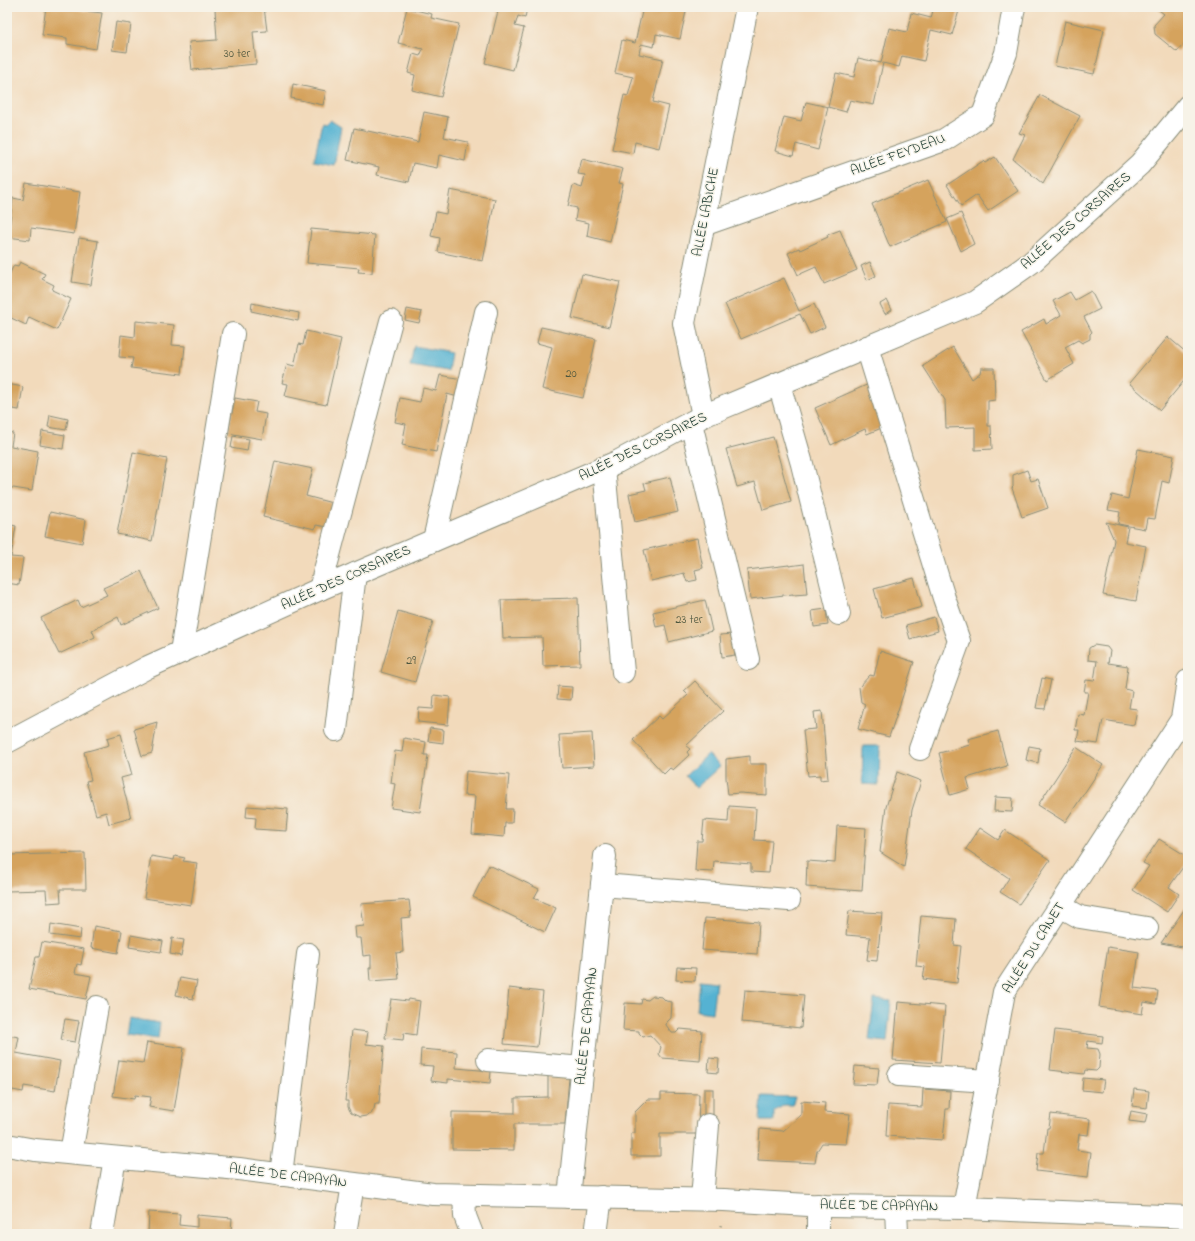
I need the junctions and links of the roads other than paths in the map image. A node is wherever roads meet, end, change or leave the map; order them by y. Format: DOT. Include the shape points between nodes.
graph roads {
  1 [pos="747,7"];
  2 [pos="1014,7"];
  3 [pos="1188,106"];
  4 [pos="703,225"];
  5 [pos="486,312"];
  6 [pos="391,321"];
  7 [pos="232,334"];
  8 [pos="867,347"];
  9 [pos="779,384"];
  10 [pos="697,420"];
  11 [pos="604,468"];
  12 [pos="434,540"];
  13 [pos="355,574"];
  14 [pos="320,589"];
  15 [pos="838,614"];
  16 [pos="181,652"];
  17 [pos="748,659"];
  18 [pos="623,672"];
  19 [pos="1188,681"];
  20 [pos="1185,720"];
  21 [pos="336,730"];
  22 [pos="7,742"];
  23 [pos="920,749"];
  24 [pos="606,856"];
  25 [pos="602,886"];
  26 [pos="789,900"];
  27 [pos="1060,906"];
  28 [pos="1147,928"];
  29 [pos="308,954"];
  30 [pos="97,1007"];
  31 [pos="488,1060"];
  32 [pos="583,1068"];
  33 [pos="899,1075"];
  34 [pos="988,1081"];
  35 [pos="708,1125"];
  36 [pos="7,1145"];
  37 [pos="71,1153"];
  38 [pos="115,1158"];
  39 [pos="282,1174"];
  40 [pos="353,1184"];
  41 [pos="464,1195"];
  42 [pos="569,1197"];
  43 [pos="601,1197"];
  44 [pos="702,1200"];
  45 [pos="818,1205"];
  46 [pos="896,1207"];
  47 [pos="964,1208"];
  48 [pos="1188,1217"];
  49 [pos="102,1234"];
  50 [pos="345,1234"];
  51 [pos="472,1234"];
  52 [pos="596,1234"];
  53 [pos="818,1234"];
  54 [pos="897,1234"];
  1 -- 4 [label="street, ALLÉE LABICHE"];
  2 -- 4 [label="street, ALLÉE FEYDEAU" via="1006,53 983,115 944,140"];
  3 -- 8 [label="street, ALLÉE DES CORSAIRES" via="1140,164 1032,262 975,302"];
  4 -- 10 [label="street, ALLÉE LABICHE" via="684,323"];
  5 -- 12 [label="street"];
  6 -- 14 [label="street"];
  7 -- 16 [label="street"];
  8 -- 9 [label="street, ALLÉE DES CORSAIRES"];
  8 -- 23 [label="street" via="959,641"];
  9 -- 10 [label="street, ALLÉE DES CORSAIRES"];
  9 -- 15 [label="street" via="802,464"];
  10 -- 11 [label="street, ALLÉE DES CORSAIRES"];
  10 -- 17 [label="street, ALLÉE LABICHE"];
  11 -- 12 [label="street, ALLÉE DES CORSAIRES"];
  11 -- 18 [label="street"];
  12 -- 13 [label="street, ALLÉE DES CORSAIRES"];
  13 -- 14 [label="street, ALLÉE DES CORSAIRES"];
  13 -- 21 [label="street"];
  14 -- 16 [label="street, ALLÉE DES CORSAIRES"];
  16 -- 22 [label="street, ALLÉE DES CORSAIRES"];
  19 -- 20 [label="street, ALLÉE DU CANET"];
  20 -- 27 [label="street, ALLÉE DU CANET"];
  24 -- 25 [label="street, ALLÉE DE CAPAYAN"];
  25 -- 26 [label="street"];
  25 -- 32 [label="street, ALLÉE DE CAPAYAN"];
  27 -- 28 [label="street" via="1080,917"];
  27 -- 34 [label="street, ALLÉE DU CANET" via="1004,992"];
  29 -- 39 [label="street"];
  30 -- 37 [label="street"];
  31 -- 32 [label="street"];
  32 -- 42 [label="street, ALLÉE DE CAPAYAN"];
  33 -- 34 [label="street"];
  34 -- 47 [label="street, ALLÉE DU CANET"];
  35 -- 44 [label="street"];
  36 -- 37 [label="street, ALLÉE DE CAPAYAN"];
  37 -- 38 [label="street, ALLÉE DE CAPAYAN"];
  38 -- 39 [label="street, ALLÉE DE CAPAYAN"];
  38 -- 49 [label="street"];
  39 -- 40 [label="street, ALLÉE DE CAPAYAN"];
  40 -- 41 [label="street, ALLÉE DE CAPAYAN" via="433,1194"];
  40 -- 50 [label="street"];
  41 -- 42 [label="street, ALLÉE DE CAPAYAN"];
  41 -- 51 [label="street" via="465,1216"];
  42 -- 43 [label="street, ALLÉE DE CAPAYAN"];
  43 -- 44 [label="street, ALLÉE DE CAPAYAN"];
  43 -- 52 [label="street"];
  44 -- 45 [label="street, ALLÉE DE CAPAYAN"];
  45 -- 46 [label="street, ALLÉE DE CAPAYAN"];
  45 -- 53 [label="street"];
  46 -- 47 [label="street, ALLÉE DE CAPAYAN"];
  46 -- 54 [label="street"];
  47 -- 48 [label="street, ALLÉE DE CAPAYAN"];
}
